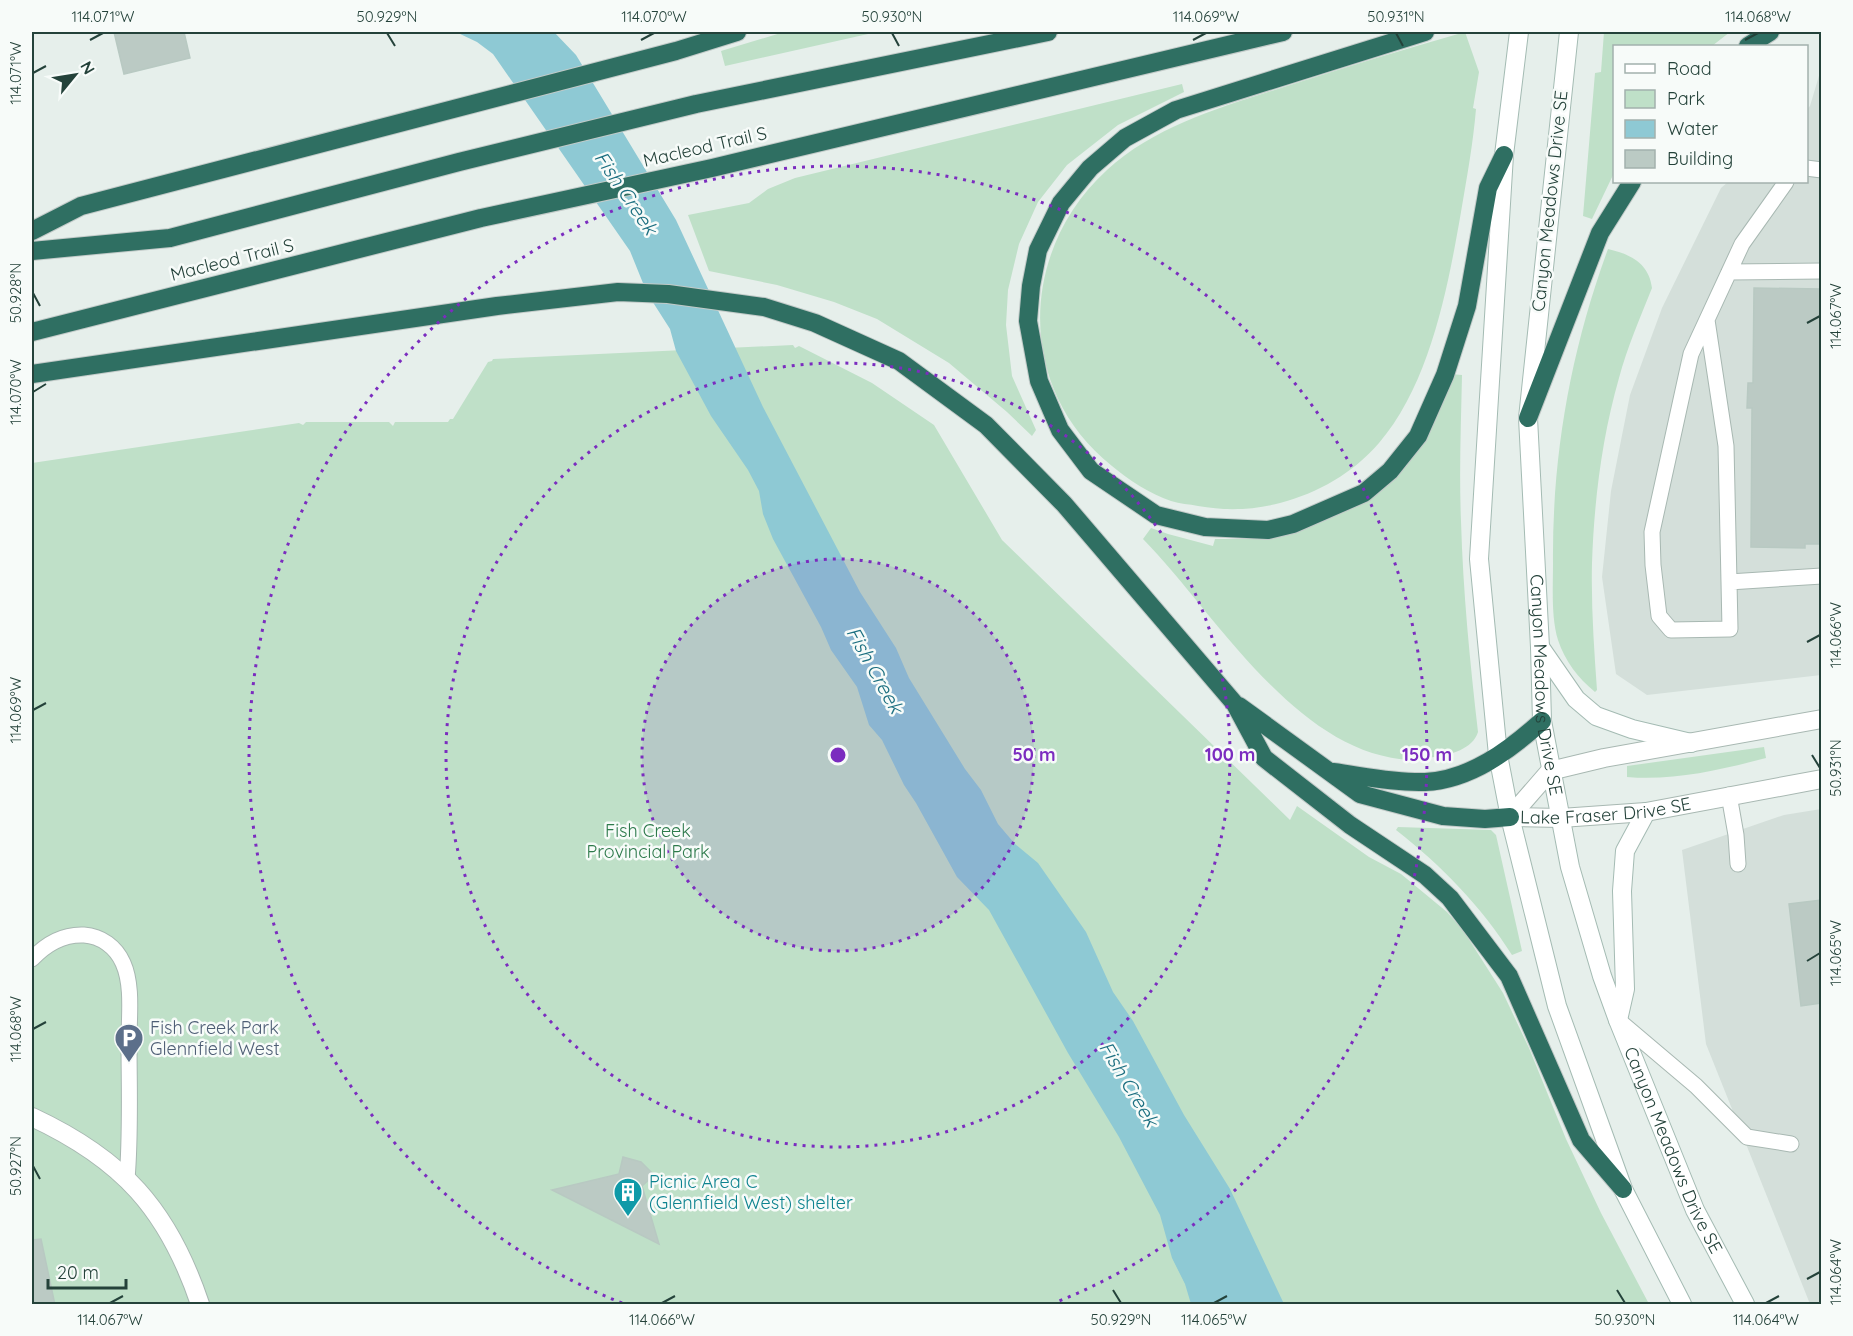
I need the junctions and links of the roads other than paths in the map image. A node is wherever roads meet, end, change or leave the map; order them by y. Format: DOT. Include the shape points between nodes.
graph roads {
  1 [pos="737,32"];
  2 [pos="1048,32"];
  3 [pos="1283,32"];
  4 [pos="1425,32"];
  5 [pos="1519,32"];
  6 [pos="1569,32"];
  7 [pos="1770,32"];
  8 [pos="1750,45"];
  9 [pos="1504,155"];
  10 [pos="1631,183"];
  11 [pos="1785,183"];
  12 [pos="32,231"];
  13 [pos="32,251"];
  14 [pos="1821,271"];
  15 [pos="1729,272"];
  16 [pos="1707,320"];
  17 [pos="32,332"];
  18 [pos="32,374"];
  19 [pos="1528,418"];
  20 [pos="1821,576"];
  21 [pos="1729,582"];
  22 [pos="1540,647"];
  23 [pos="1235,704"];
  24 [pos="1821,719"];
  25 [pos="1542,721"];
  26 [pos="1691,742"];
  27 [pos="1498,755"];
  28 [pos="1550,771"];
  29 [pos="1328,772"];
  30 [pos="1821,779"];
  31 [pos="1729,795"];
  32 [pos="1646,812"];
  33 [pos="1510,818"];
  34 [pos="1561,818"];
  35 [pos="1738,864"];
  36 [pos="32,959"];
  37 [pos="1618,1020"];
  38 [pos="32,1117"];
  39 [pos="1791,1144"];
  40 [pos="127,1179"];
  41 [pos="1623,1189"];
  42 [pos="200,1305"];
  43 [pos="1682,1305"];
  44 [pos="1744,1305"];
  1 -- 12 [label="highway" via="81,206"];
  2 -- 13 [label="highway, Macleod Trail S" via="696,104 170,238"];
  3 -- 17 [label="highway, Macleod Trail S" via="711,168 481,218"];
  4 -- 9 [label="highway" via="1176,110 1125,138 1090,168 1061,203 1038,249 1031,286 1028,321 1039,381 1060,430 1091,471 1156,515 1205,527 1268,530 1293,524 1364,493 1390,471 1418,436 1445,375 1467,306 1488,188"];
  5 -- 9 [label="main road"];
  6 -- 19 [label="main road, Canyon Meadows Drive SE"];
  7 -- 8 [label="highway"];
  9 -- 27 [label="main road" via="1479,559"];
  10 -- 19 [label="highway" via="1600,232"];
  11 -- 15 [label="lane" via="1742,244"];
  14 -- 15 [label="lane"];
  15 -- 16 [label="lane"];
  16 -- 21 [label="lane" via="1726,446"];
  16 -- 21 [label="lane" via="1691,354 1652,532 1659,616 1671,630 1730,629"];
  18 -- 23 [label="highway" via="618,292 764,307 815,322 899,361 986,425 1064,504"];
  19 -- 22 [label="main road, Canyon Meadows Drive SE"];
  20 -- 21 [label="lane"];
  22 -- 25 [label="main road, Canyon Meadows Drive SE"];
  22 -- 26 [label="main road" via="1576,699 1596,716 1632,729"];
  23 -- 29 [label="highway"];
  23 -- 41 [label="highway" via="1264,758 1350,825 1425,875 1450,898 1509,976 1581,1140"];
  24 -- 26 [label="main road"];
  25 -- 27 [label="highway"];
  25 -- 28 [label="main road, Canyon Meadows Drive SE"];
  26 -- 28 [label="main road"];
  27 -- 29 [label="highway" via="1476,768 1426,782"];
  27 -- 33 [label="main road"];
  28 -- 33 [label="main road, Lake Fraser Drive SE"];
  28 -- 34 [label="main road, Canyon Meadows Drive SE"];
  29 -- 33 [label="highway" via="1360,794 1443,816"];
  30 -- 31 [label="main road, Lake Fraser Drive SE"];
  31 -- 32 [label="main road, Lake Fraser Drive SE"];
  31 -- 35 [label="lane"];
  32 -- 34 [label="main road, Lake Fraser Drive SE"];
  32 -- 37 [label="main road" via="1625,851 1625,988"];
  33 -- 34 [label="main road, Lake Fraser Drive SE"];
  33 -- 41 [label="main road" via="1557,1006"];
  34 -- 37 [label="main road, Canyon Meadows Drive SE" via="1570,867"];
  36 -- 40 [label="lane" via="54,940 75,934 100,938 122,959 129,1010"];
  37 -- 39 [label="lane" via="1696,1086 1747,1137"];
  37 -- 44 [label="main road, Canyon Meadows Drive SE" via="1695,1210"];
  38 -- 40 [label="main road" via="89,1148"];
  40 -- 42 [label="main road" via="146,1199 173,1240"];
  41 -- 43 [label="main road"];
}
